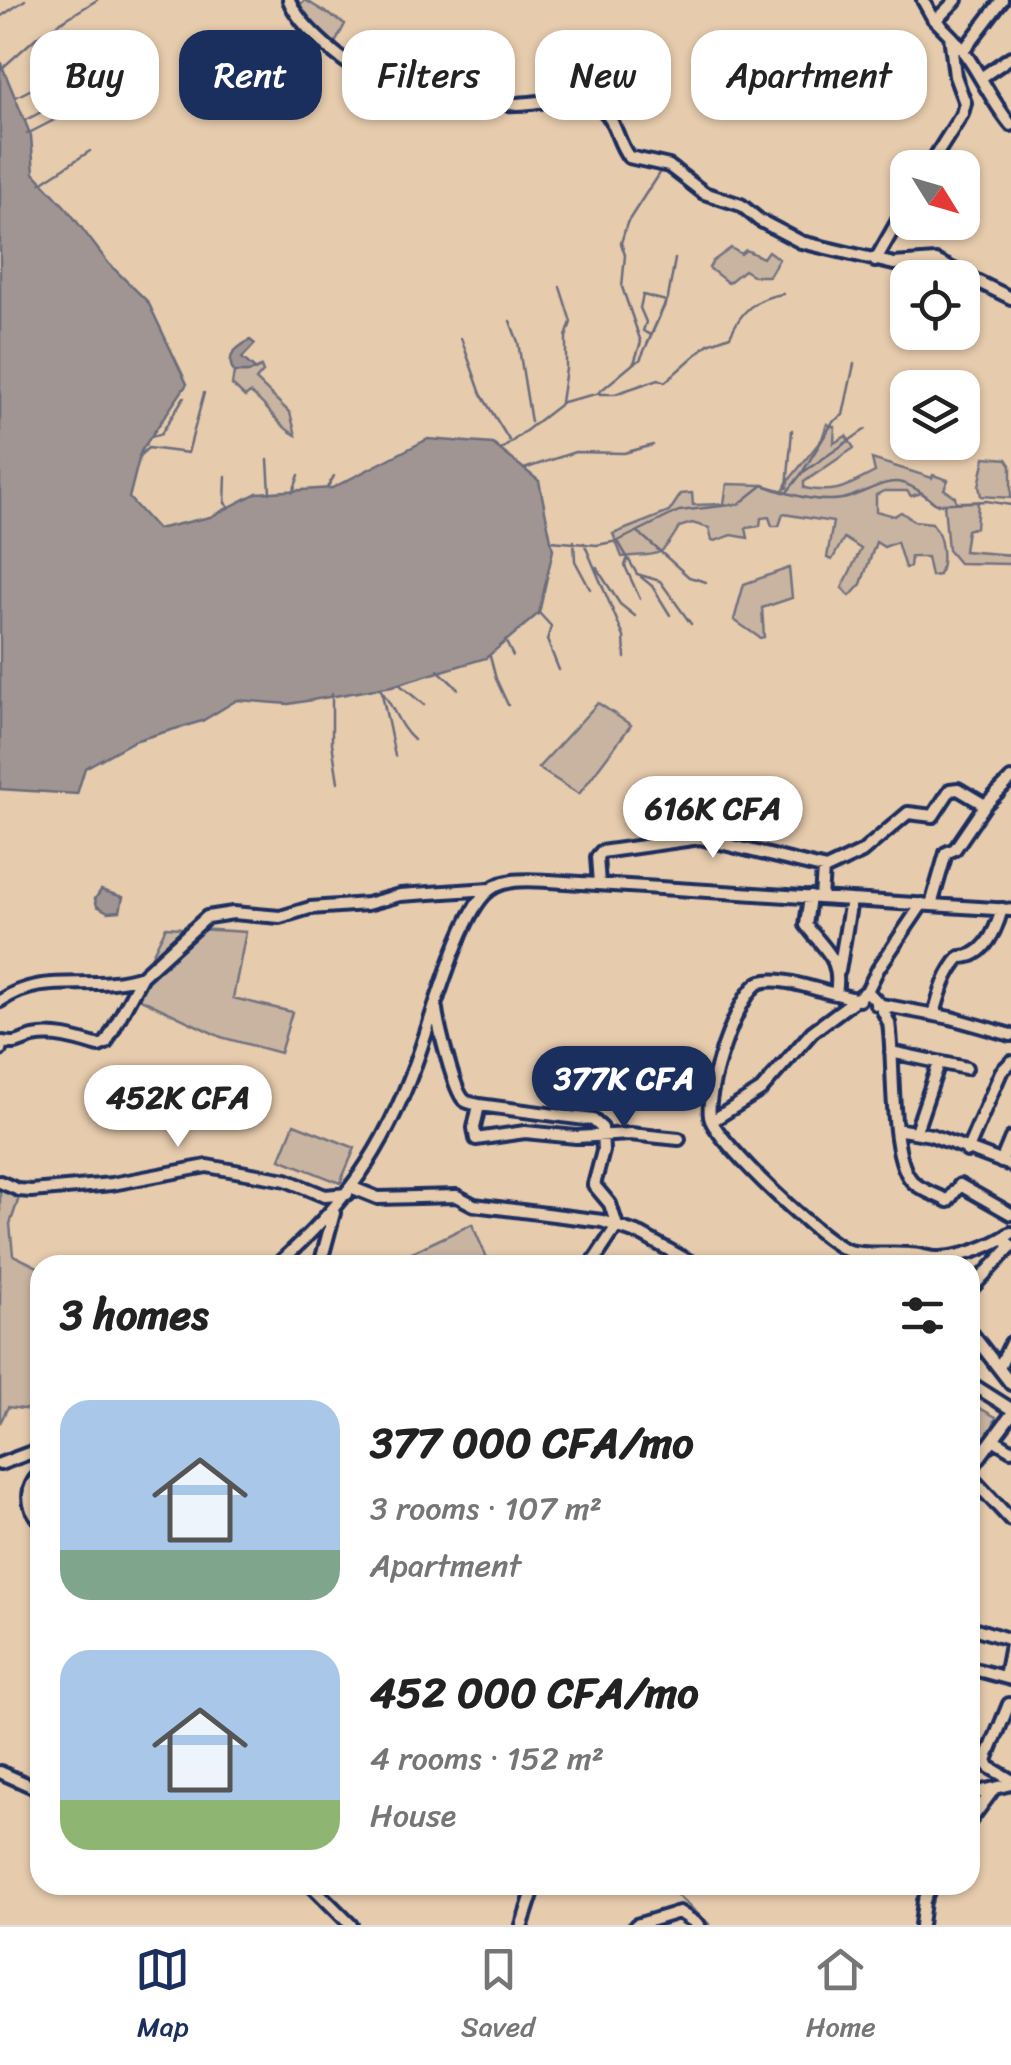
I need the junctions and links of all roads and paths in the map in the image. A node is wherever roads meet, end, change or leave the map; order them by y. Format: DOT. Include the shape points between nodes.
graph roads {
  1 [pos="289,0"];
  2 [pos="924,0"];
  3 [pos="956,0"];
  4 [pos="1002,0"];
  5 [pos="936,20"];
  6 [pos="950,35"];
  7 [pos="964,50"];
  8 [pos="1011,57"];
  9 [pos="974,66"];
  10 [pos="955,76"];
  11 [pos="982,78"];
  12 [pos="1011,126"];
  13 [pos="939,150"];
  14 [pos="890,234"];
  15 [pos="874,261"];
  16 [pos="1011,298"];
  17 [pos="1011,780"];
  18 [pos="985,805"];
  19 [pos="824,870"];
  20 [pos="599,884"];
  21 [pos="490,889"];
  22 [pos="815,898"];
  23 [pos="851,900"];
  24 [pos="926,905"];
  25 [pos="1007,910"];
  26 [pos="839,972"];
  27 [pos="142,976"];
  28 [pos="836,994"];
  29 [pos="862,995"];
  30 [pos="0,1001"];
  31 [pos="880,1005"];
  32 [pos="436,1008"];
  33 [pos="934,1014"];
  34 [pos="1011,1035"];
  35 [pos="3,1040"];
  36 [pos="891,1052"];
  37 [pos="1011,1062"];
  38 [pos="939,1063"];
  39 [pos="966,1068"];
  40 [pos="480,1105"];
  41 [pos="712,1121"];
  42 [pos="896,1129"];
  43 [pos="916,1131"];
  44 [pos="604,1134"];
  45 [pos="1011,1138"];
  46 [pos="678,1139"];
  47 [pos="967,1150"];
  48 [pos="1006,1163"];
  49 [pos="0,1182"];
  50 [pos="350,1191"];
  51 [pos="334,1211"];
  52 [pos="1011,1214"];
  53 [pos="617,1226"];
  54 [pos="1007,1236"];
  55 [pos="846,1250"];
  56 [pos="288,1255"];
  57 [pos="323,1255"];
  58 [pos="598,1255"];
  59 [pos="678,1255"];
  60 [pos="850,1255"];
  61 [pos="885,1255"];
  62 [pos="885,1255"];
  63 [pos="918,1255"];
  64 [pos="953,1255"];
  65 [pos="980,1279"];
  66 [pos="1011,1343"];
  67 [pos="980,1344"];
  68 [pos="999,1368"];
  69 [pos="1011,1384"];
  70 [pos="980,1391"];
  71 [pos="1011,1412"];
  72 [pos="994,1439"];
  73 [pos="1011,1450"];
  74 [pos="30,1453"];
  75 [pos="980,1459"];
  76 [pos="0,1464"];
  77 [pos="980,1484"];
  78 [pos="1011,1520"];
  79 [pos="980,1631"];
  80 [pos="1011,1642"];
  81 [pos="980,1671"];
  82 [pos="1008,1678"];
  83 [pos="1009,1704"];
  84 [pos="1006,1724"];
  85 [pos="0,1772"];
  86 [pos="1011,1782"];
  87 [pos="30,1786"];
  88 [pos="993,1790"];
  89 [pos="980,1792"];
  90 [pos="980,1808"];
  91 [pos="320,1895"];
  92 [pos="531,1895"];
  93 [pos="927,1895"];
  94 [pos="350,1925"];
  95 [pos="522,1925"];
  96 [pos="636,1925"];
  97 [pos="699,1925"];
  98 [pos="921,1925"];
  1 -- 15 [label="street" via="297,18 354,68 382,80 446,84 489,102 597,105 636,161 669,166 704,192 802,242"];
  2 -- 5 [label="street"];
  3 -- 5 [label="street"];
  4 -- 7 [label="street"];
  5 -- 6 [label="street"];
  6 -- 7 [label="street"];
  6 -- 10 [label="street"];
  7 -- 9 [label="street"];
  8 -- 11 [label="street"];
  9 -- 10 [label="street"];
  9 -- 11 [label="street"];
  10 -- 13 [label="street" via="964,108"];
  11 -- 12 [label="street"];
  14 -- 15 [label="street"];
  15 -- 16 [label="street" via="936,261"];
  17 -- 18 [label="street"];
  18 -- 19 [label="street" via="950,790 933,816 908,814 850,860"];
  18 -- 24 [label="street" via="946,854"];
  19 -- 20 [label="street" via="716,840 682,838 600,852"];
  19 -- 22 [label="street"];
  20 -- 21 [label="street" via="532,880"];
  20 -- 22 [label="street"];
  21 -- 27 [label="street" via="400,895 280,917 212,915"];
  21 -- 32 [label="street" via="466,926"];
  22 -- 23 [label="street"];
  22 -- 26 [label="street" via="806,925"];
  23 -- 24 [label="street"];
  23 -- 26 [label="street"];
  24 -- 25 [label="street"];
  24 -- 29 [label="street"];
  25 -- 33 [label="street" via="979,952 954,963"];
  26 -- 28 [label="street"];
  27 -- 30 [label="street" via="118,984 41,983"];
  27 -- 35 [label="street" via="102,1046 78,1038"];
  28 -- 29 [label="street"];
  28 -- 41 [label="street" via="781,982 752,988 734,1017 711,1092"];
  29 -- 31 [label="street"];
  29 -- 41 [label="street" via="828,1016 761,1090"];
  31 -- 33 [label="street"];
  31 -- 36 [label="street"];
  32 -- 40 [label="street" via="461,1097"];
  32 -- 50 [label="street" via="389,1128"];
  33 -- 34 [label="street"];
  36 -- 38 [label="street"];
  36 -- 42 [label="street"];
  37 -- 47 [label="street"];
  38 -- 39 [label="street"];
  38 -- 43 [label="street"];
  40 -- 44 [label="street" via="593,1120"];
  40 -- 44 [label="street" via="474,1136 480,1140 514,1132"];
  41 -- 55 [label="street" via="763,1181"];
  42 -- 43 [label="street"];
  42 -- 52 [label="street" via="897,1154 912,1182 950,1202 960,1185"];
  43 -- 47 [label="street"];
  44 -- 46 [label="street"];
  44 -- 53 [label="street" via="594,1183"];
  45 -- 48 [label="street"];
  47 -- 48 [label="street"];
  49 -- 50 [label="street" via="31,1191 216,1166 294,1182 325,1196"];
  50 -- 51 [label="street"];
  50 -- 53 [label="street" via="378,1198 457,1196 474,1206"];
  51 -- 56 [label="street"];
  51 -- 57 [label="street"];
  53 -- 58 [label="street"];
  53 -- 59 [label="street"];
  54 -- 64 [label="street"];
  54 -- 65 [label="street" via="1011,1246"];
  55 -- 60 [label="street"];
  55 -- 62 [label="street"];
  61 -- 63 [label="street"];
  66 -- 68 [label="street"];
  67 -- 68 [label="street"];
  68 -- 69 [label="street"];
  70 -- 71 [label="street"];
  71 -- 72 [label="street"];
  72 -- 73 [label="street"];
  72 -- 75 [label="street"];
  74 -- 76 [label="street"];
  77 -- 78 [label="street"];
  79 -- 80 [label="street"];
  80 -- 82 [label="street"];
  81 -- 82 [label="street"];
  83 -- 84 [label="street"];
  84 -- 86 [label="street" via="986,1764"];
  85 -- 87 [label="street"];
  86 -- 88 [label="street"];
  88 -- 89 [label="street"];
  88 -- 90 [label="street"];
  91 -- 94 [label="street"];
  92 -- 95 [label="street"];
  93 -- 98 [label="street"];
  96 -- 97 [label="street" via="680,1912"];
}
